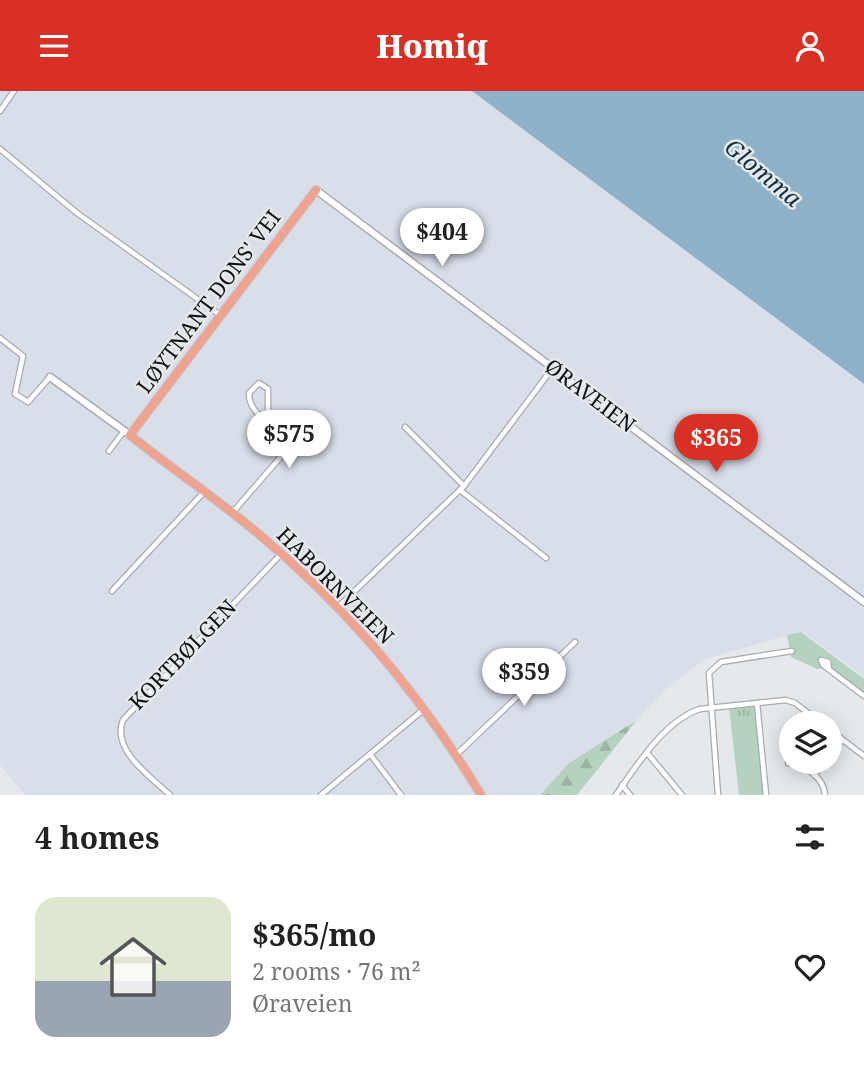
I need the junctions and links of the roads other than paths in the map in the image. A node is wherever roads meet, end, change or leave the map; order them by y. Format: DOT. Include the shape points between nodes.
graph roads {
  1 [pos="14,91"];
  2 [pos="0,111"];
  3 [pos="0,149"];
  4 [pos="316,190"];
  5 [pos="221,316"];
  6 [pos="0,338"];
  7 [pos="552,369"];
  8 [pos="50,377"];
  9 [pos="268,422"];
  10 [pos="405,427"];
  11 [pos="127,433"];
  12 [pos="109,451"];
  13 [pos="462,488"];
  14 [pos="204,491"];
  15 [pos="232,513"];
  16 [pos="282,553"];
  17 [pos="546,558"];
  18 [pos="112,591"];
  19 [pos="864,602"];
  20 [pos="338,608"];
  21 [pos="575,642"];
  22 [pos="792,651"];
  23 [pos="829,669"];
  24 [pos="864,696"];
  25 [pos="757,703"];
  26 [pos="710,707"];
  27 [pos="424,710"];
  28 [pos="805,711"];
  29 [pos="842,740"];
  30 [pos="370,754"];
  31 [pos="648,754"];
  32 [pos="456,755"];
  33 [pos="864,756"];
  34 [pos="814,775"];
  35 [pos="622,785"];
  36 [pos="170,795"];
  37 [pos="321,795"];
  38 [pos="401,795"];
  39 [pos="481,795"];
  40 [pos="616,795"];
  41 [pos="630,795"];
  42 [pos="682,795"];
  43 [pos="718,795"];
  44 [pos="766,795"];
  45 [pos="825,795"];
  1 -- 2 [label="street"];
  3 -- 5 [label="street" via="77,213"];
  4 -- 5 [label="highway, LØYTNANT DONS' VEI"];
  4 -- 7 [label="street, ØRAVEIEN"];
  5 -- 11 [label="highway, LØYTNANT DONS' VEI"];
  6 -- 8 [label="street" via="23,356 15,394 29,402"];
  7 -- 13 [label="street"];
  7 -- 19 [label="street, ØRAVEIEN"];
  8 -- 11 [label="street"];
  9 -- 9 [label="street" via="248,397 259,383 268,389"];
  9 -- 15 [label="street" via="291,446"];
  10 -- 13 [label="street"];
  11 -- 12 [label="street"];
  11 -- 14 [label="highway, HABORNVEIEN"];
  13 -- 17 [label="street"];
  13 -- 20 [label="street"];
  14 -- 15 [label="highway, HABORNVEIEN"];
  14 -- 18 [label="street"];
  15 -- 16 [label="highway, HABORNVEIEN"];
  16 -- 20 [label="highway, HABORNVEIEN"];
  16 -- 36 [label="street, KORTBØLGEN" via="123,720 120,737 127,752"];
  20 -- 27 [label="highway, HABORNVEIEN"];
  21 -- 32 [label="street"];
  22 -- 26 [label="street" via="713,667 709,673"];
  23 -- 24 [label="street"];
  25 -- 26 [label="street"];
  25 -- 28 [label="street" via="786,700"];
  25 -- 44 [label="street"];
  26 -- 31 [label="street" via="678,719"];
  26 -- 43 [label="street"];
  27 -- 30 [label="street"];
  27 -- 32 [label="highway, HABORNVEIEN"];
  29 -- 33 [label="street"];
  30 -- 37 [label="street"];
  30 -- 38 [label="street"];
  31 -- 35 [label="street"];
  31 -- 42 [label="street"];
  32 -- 39 [label="highway, HABORNVEIEN"];
  34 -- 45 [label="street"];
  35 -- 40 [label="street"];
  35 -- 41 [label="street"];
}
